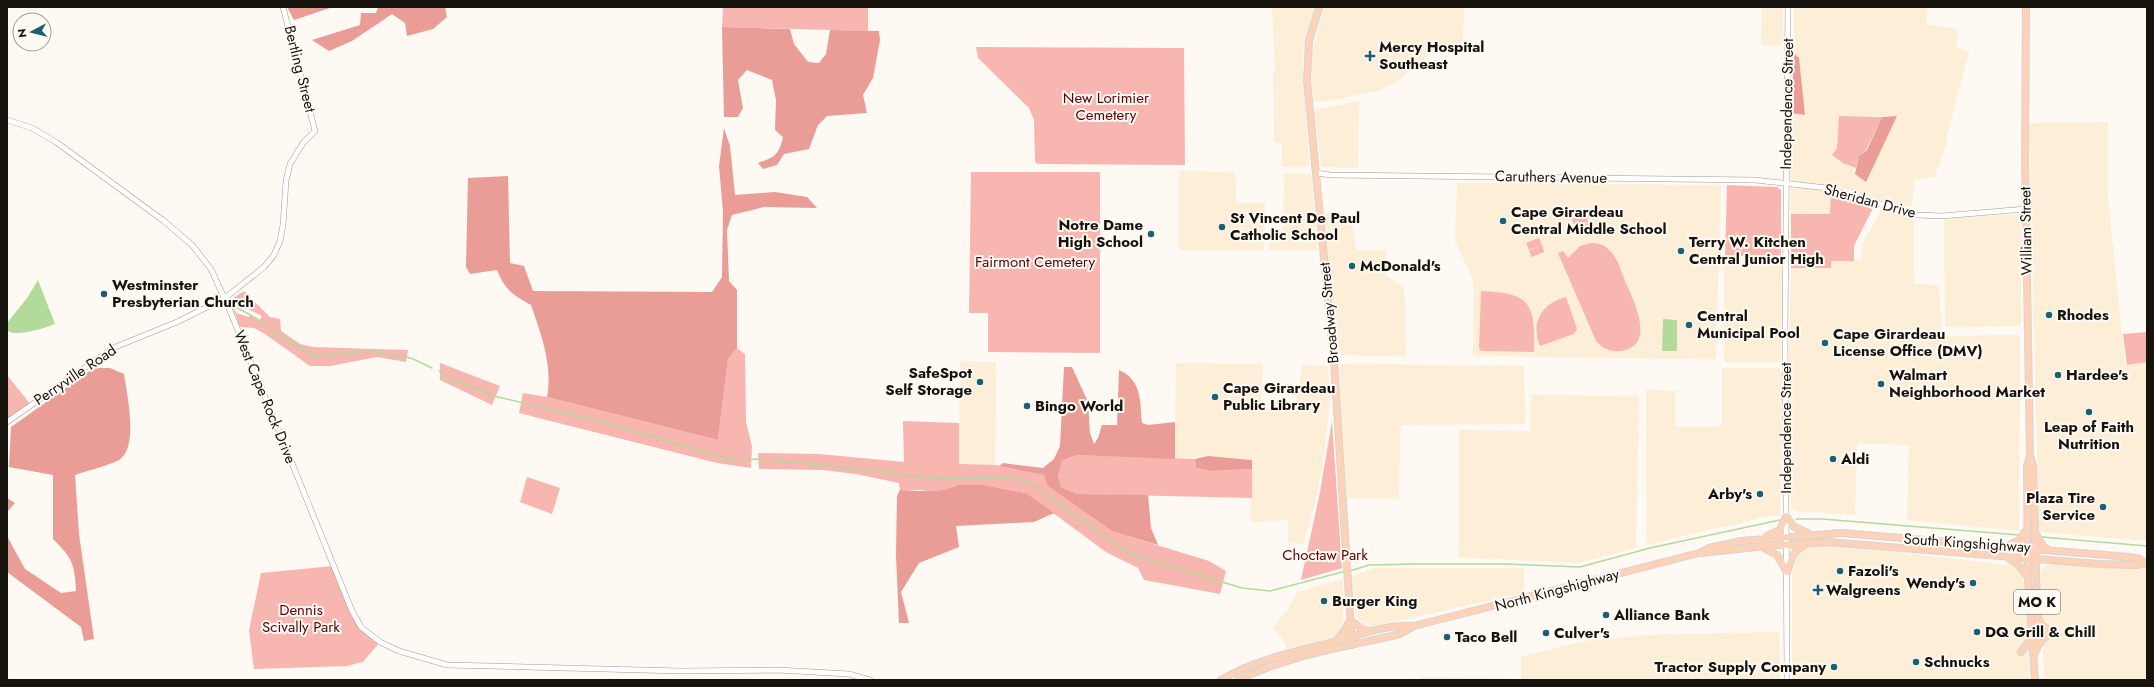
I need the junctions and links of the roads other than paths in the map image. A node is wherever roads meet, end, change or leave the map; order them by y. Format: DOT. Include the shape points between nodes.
graph roads {
  1 [pos="283,7"];
  2 [pos="1319,7"];
  3 [pos="1788,7"];
  4 [pos="2026,7"];
  5 [pos="7,120"];
  6 [pos="315,131"];
  7 [pos="1316,173"];
  8 [pos="1786,183"];
  9 [pos="2026,210"];
  10 [pos="225,298"];
  11 [pos="7,422"];
  12 [pos="2030,455"];
  13 [pos="1786,516"];
  14 [pos="2027,529"];
  15 [pos="2035,532"];
  16 [pos="1813,534"];
  17 [pos="1787,536"];
  18 [pos="1762,539"];
  19 [pos="1813,542"];
  20 [pos="1787,544"];
  21 [pos="1761,546"];
  22 [pos="2006,546"];
  23 [pos="2027,548"];
  24 [pos="2036,549"];
  25 [pos="2049,550"];
  26 [pos="1699,553"];
  27 [pos="2005,556"];
  28 [pos="2129,557"];
  29 [pos="2027,558"];
  30 [pos="2036,559"];
  31 [pos="2052,560"];
  32 [pos="2146,563"];
  33 [pos="2118,565"];
  34 [pos="1787,572"];
  35 [pos="2036,574"];
  36 [pos="2028,579"];
  37 [pos="2038,618"];
  38 [pos="1350,620"];
  39 [pos="1414,626"];
  40 [pos="1372,631"];
  41 [pos="1351,637"];
  42 [pos="2031,639"];
  43 [pos="1336,641"];
  44 [pos="1352,645"];
  45 [pos="2038,646"];
  46 [pos="2021,652"];
  47 [pos="2034,655"];
  48 [pos="870,680"];
  49 [pos="1221,680"];
  50 [pos="1238,680"];
  51 [pos="1787,680"];
  52 [pos="2035,680"];
  1 -- 6 [label="street, Bertling Street"];
  2 -- 7 [label="main road, Broadway Street" via="1309,41 1306,68"];
  3 -- 8 [label="street, Independence Street"];
  4 -- 9 [label="main road, William Street"];
  5 -- 10 [label="street, West Cape Rock Drive" via="32,128 56,142 164,221 203,257"];
  6 -- 10 [label="street, Perryville Road" via="303,143 290,164 278,248 264,267"];
  7 -- 8 [label="street, Caruthers Avenue" via="1755,180"];
  7 -- 38 [label="main road, Broadway Street" via="1334,362"];
  8 -- 9 [label="street, Sheridan Drive" via="1827,188 1917,215"];
  8 -- 13 [label="street, Independence Street"];
  9 -- 12 [label="main road, William Street"];
  10 -- 11 [label="street, Perryville Road" via="177,322 113,348"];
  10 -- 48 [label="street, West Cape Rock Drive" via="352,611 361,627 380,642 399,651 447,664 681,671 778,670 848,674"];
  12 -- 14 [label="main road, William Street" via="2027,467"];
  12 -- 15 [label="main road, William Street" via="2033,466"];
  13 -- 16 [label="main road" via="1794,527"];
  13 -- 17 [label="street, Independence Street"];
  13 -- 18 [label="main road" via="1780,530"];
  14 -- 22 [label="main road" via="2019,540"];
  14 -- 23 [label="main road, William Street"];
  15 -- 24 [label="main road, William Street"];
  15 -- 25 [label="main road"];
  16 -- 17 [label="main road, South Kingshighway"];
  16 -- 22 [label="main road, South Kingshighway" via="1841,533"];
  17 -- 18 [label="main road, North Kingshighway"];
  17 -- 20 [label="street, Independence Street"];
  18 -- 26 [label="main road, North Kingshighway" via="1720,545"];
  19 -- 20 [label="main road, South Kingshighway"];
  19 -- 27 [label="main road, South Kingshighway"];
  19 -- 34 [label="main road" via="1797,548"];
  20 -- 21 [label="main road, North Kingshighway"];
  20 -- 34 [label="street, Independence Street"];
  21 -- 26 [label="main road, North Kingshighway"];
  21 -- 34 [label="main road" via="1777,555"];
  22 -- 23 [label="main road, South Kingshighway"];
  23 -- 24 [label="main road, South Kingshighway"];
  23 -- 29 [label="main road, William Street / MO K"];
  24 -- 25 [label="main road, South Kingshighway"];
  24 -- 30 [label="main road, William Street / MO K"];
  25 -- 28 [label="main road, South Kingshighway"];
  26 -- 39 [label="main road, North Kingshighway"];
  27 -- 29 [label="main road, South Kingshighway"];
  27 -- 36 [label="main road" via="2019,565"];
  28 -- 32 [label="main road, South Kingshighway"];
  28 -- 33 [label="main road"];
  29 -- 30 [label="main road, South Kingshighway"];
  29 -- 36 [label="main road, William Street / MO K"];
  30 -- 31 [label="main road, South Kingshighway"];
  30 -- 35 [label="main road, William Street / MO K"];
  31 -- 33 [label="main road, South Kingshighway"];
  31 -- 35 [label="main road"];
  32 -- 33 [label="main road, South Kingshighway"];
  34 -- 51 [label="street, Independence Street"];
  35 -- 37 [label="main road, William Street / MO K"];
  36 -- 42 [label="main road, William Street / MO K"];
  37 -- 45 [label="main road, William Street / MO K"];
  37 -- 45 [label="main road" via="2042,625 2052,632"];
  38 -- 40 [label="main road" via="1364,630"];
  38 -- 41 [label="main road, Broadway Street"];
  38 -- 43 [label="main road"];
  39 -- 40 [label="main road, North Kingshighway" via="1400,625"];
  39 -- 44 [label="main road, North Kingshighway" via="1400,634"];
  40 -- 41 [label="main road, North Kingshighway"];
  41 -- 43 [label="main road, North Kingshighway"];
  41 -- 44 [label="main road, Broadway Street"];
  42 -- 46 [label="main road"];
  42 -- 47 [label="main road, William Street / MO K"];
  43 -- 49 [label="main road, North Kingshighway" via="1269,658"];
  44 -- 50 [label="main road, North Kingshighway" via="1282,662"];
  45 -- 47 [label="main road, William Street / MO K"];
  47 -- 52 [label="main road, William Street / MO K"];
}
